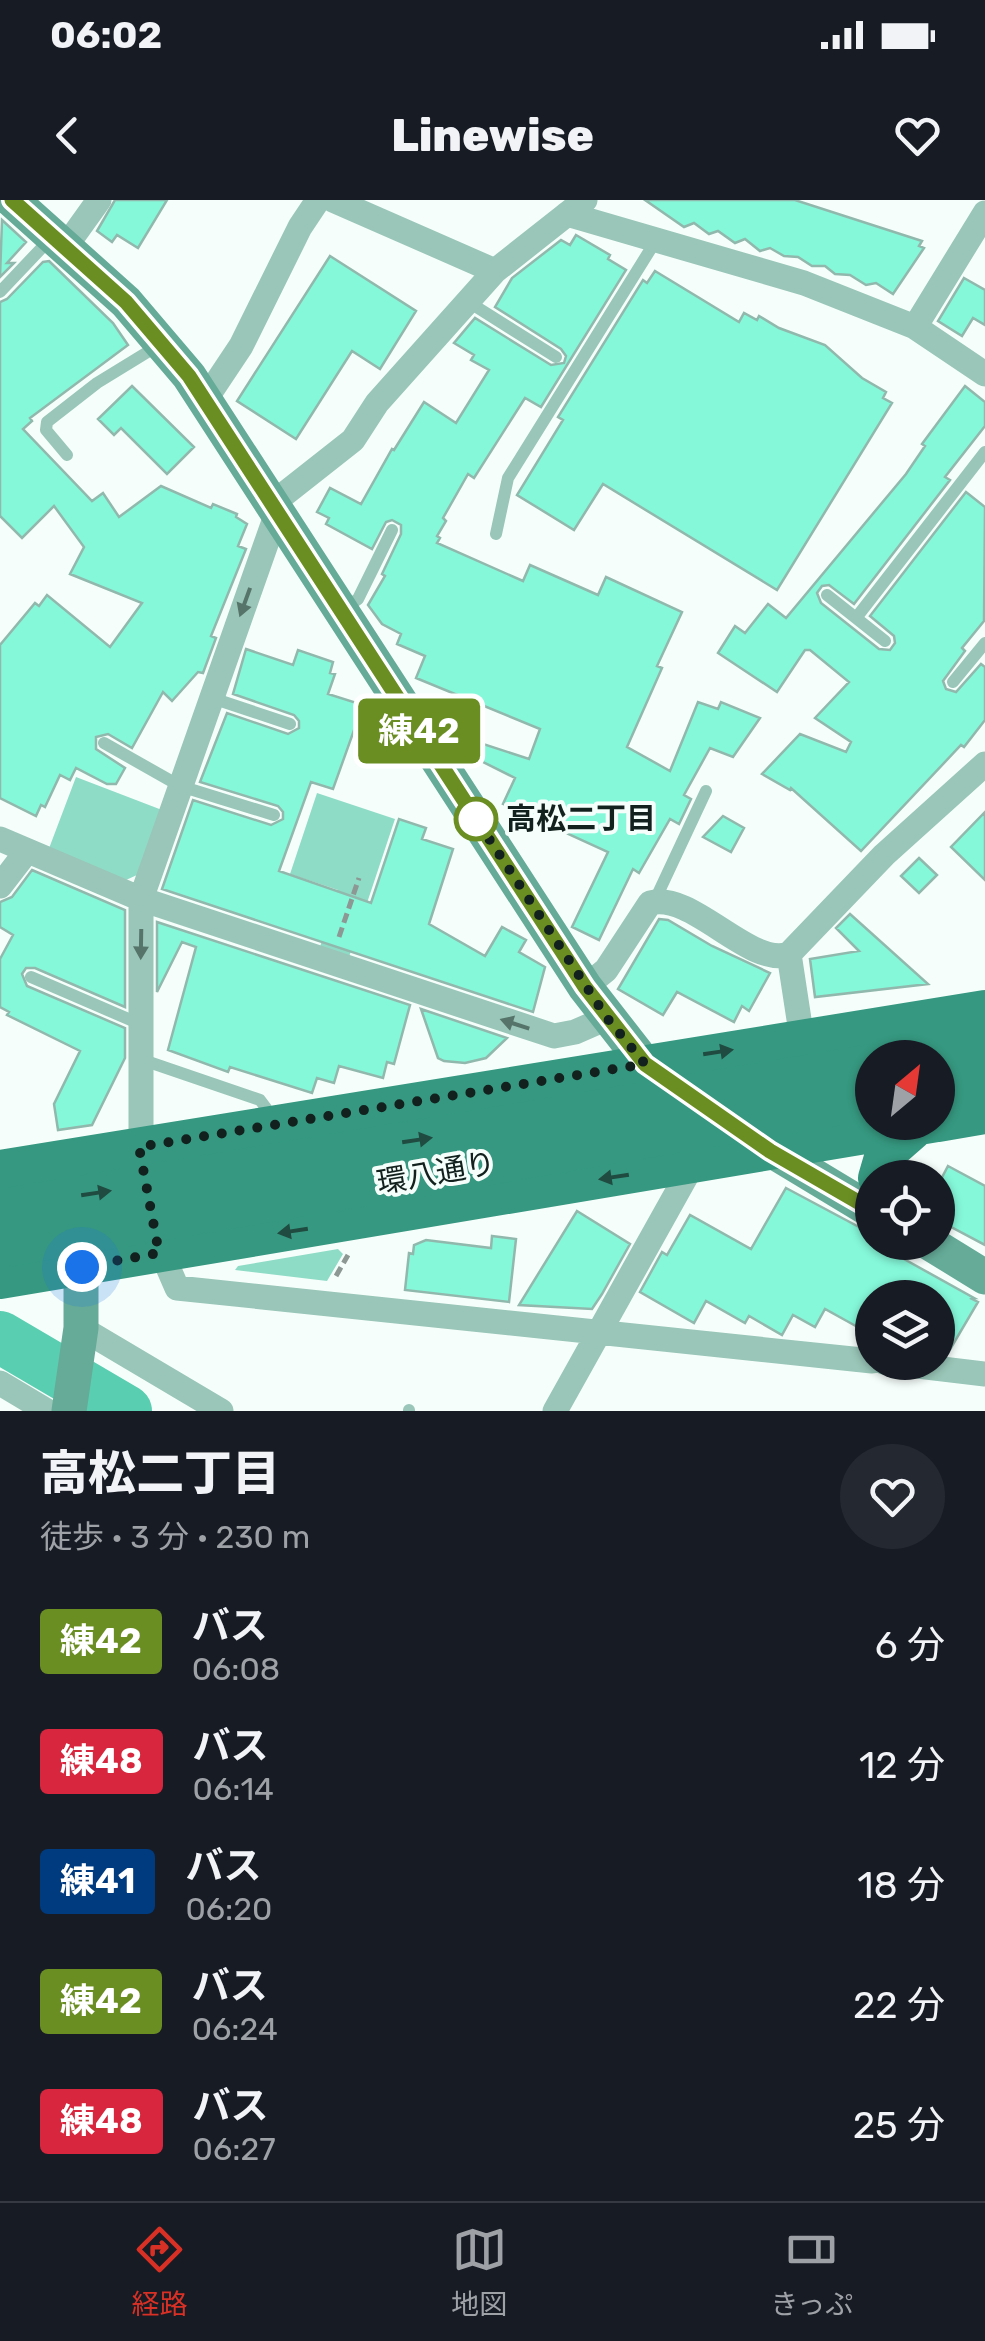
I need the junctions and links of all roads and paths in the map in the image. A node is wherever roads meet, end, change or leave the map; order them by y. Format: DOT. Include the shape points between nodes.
graph roads {
  1 [pos="12,200"];
  2 [pos="100,200"];
  3 [pos="318,200"];
  4 [pos="334,200"];
  5 [pos="576,207"];
  6 [pos="985,213"];
  7 [pos="60,240"];
  8 [pos="655,242"];
  9 [pos="495,271"];
  10 [pos="0,292"];
  11 [pos="467,301"];
  12 [pos="915,327"];
  13 [pos="162,343"];
  14 [pos="556,357"];
  15 [pos="985,374"];
  16 [pos="205,400"];
  17 [pos="985,452"];
  18 [pos="68,454"];
  19 [pos="276,507"];
  20 [pos="392,530"];
  21 [pos="496,534"];
  22 [pos="827,595"];
  23 [pos="341,611"];
  24 [pos="856,618"];
  25 [pos="886,641"];
  26 [pos="985,643"];
  27 [pos="953,682"];
  28 [pos="212,698"];
  29 [pos="290,724"];
  30 [pos="104,743"];
  31 [pos="985,764"];
  32 [pos="180,786"];
  33 [pos="706,791"];
  34 [pos="274,816"];
  35 [pos="0,839"];
  36 [pos="27,851"];
  37 [pos="358,878"];
  38 [pos="0,886"];
  39 [pos="141,899"];
  40 [pos="655,900"];
  41 [pos="789,954"];
  42 [pos="330,964"];
  43 [pos="31,977"];
  44 [pos="585,987"];
  45 [pos="985,1010"];
  46 [pos="607,1018"];
  47 [pos="140,1024"];
  48 [pos="802,1040"];
  49 [pos="985,1046"];
  50 [pos="955,1051"];
  51 [pos="140,1058"];
  52 [pos="645,1064"];
  53 [pos="855,1067"];
  54 [pos="985,1081"];
  55 [pos="955,1086"];
  56 [pos="855,1103"];
  57 [pos="266,1108"];
  58 [pos="985,1114"];
  59 [pos="955,1119"];
  60 [pos="855,1137"];
  61 [pos="905,1140"];
  62 [pos="139,1147"];
  63 [pos="770,1151"];
  64 [pos="882,1160"];
  65 [pos="694,1164"];
  66 [pos="0,1170"];
  67 [pos="0,1182"];
  68 [pos="855,1200"];
  69 [pos="0,1209"];
  70 [pos="0,1248"];
  71 [pos="159,1253"];
  72 [pos="955,1258"];
  73 [pos="82,1267"];
  74 [pos="985,1276"];
  75 [pos="0,1278"];
  76 [pos="601,1331"];
  77 [pos="80,1340"];
  78 [pos="855,1359"];
  79 [pos="955,1370"];
  80 [pos="985,1374"];
  81 [pos="0,1383"];
  82 [pos="47,1411"];
  83 [pos="70,1411"];
  84 [pos="220,1411"];
  85 [pos="556,1411"];
  1 -- 7 [label="street"];
  2 -- 7 [label="street"];
  3 -- 16 [label="street"];
  4 -- 9 [label="street"];
  5 -- 8 [label="street"];
  5 -- 9 [label="street"];
  6 -- 12 [label="street"];
  7 -- 10 [label="lane"];
  7 -- 13 [label="street"];
  8 -- 12 [label="street" via="804,283"];
  8 -- 21 [label="lane" via="508,478"];
  9 -- 11 [label="street"];
  11 -- 14 [label="lane"];
  11 -- 19 [label="street" via="353,440"];
  12 -- 15 [label="street"];
  13 -- 16 [label="street"];
  13 -- 18 [label="lane" via="47,422 46,430"];
  16 -- 19 [label="street"];
  17 -- 24 [label="lane"];
  19 -- 23 [label="street"];
  19 -- 28 [label="street, one-way"];
  20 -- 23 [label="lane" via="358,598"];
  22 -- 24 [label="lane"];
  23 -- 44 [label="street"];
  24 -- 25 [label="lane"];
  26 -- 27 [label="lane"];
  28 -- 29 [label="lane"];
  28 -- 32 [label="street"];
  30 -- 32 [label="lane"];
  31 -- 41 [label="street"];
  32 -- 34 [label="lane"];
  32 -- 39 [label="street"];
  33 -- 40 [label="lane"];
  35 -- 36 [label="street"];
  36 -- 38 [label="street"];
  36 -- 39 [label="street"];
  37 -- 42 [label="path"];
  39 -- 42 [label="street"];
  39 -- 47 [label="street, one-way"];
  40 -- 41 [label="street" via="773,957"];
  40 -- 44 [label="street" via="606,970"];
  41 -- 48 [label="street"];
  46 -- 42 [label="street, one-way" via="554,1036"];
  43 -- 47 [label="lane"];
  44 -- 46 [label="street"];
  45 -- 48 [label="main road"];
  46 -- 52 [label="street"];
  47 -- 51 [label="street"];
  52 -- 48 [label="main road, one-way"];
  49 -- 50 [label="main road"];
  51 -- 57 [label="lane" via="260,1100"];
  51 -- 62 [label="street"];
  52 -- 62 [label="main road"];
  52 -- 63 [label="street"];
  69 -- 53 [label="main road, 環八通り, one-way, bridge"];
  54 -- 55 [label="main road"];
  56 -- 70 [label="main road, 環八通り, bridge"];
  58 -- 59 [label="main road"];
  60 -- 63 [label="main road"];
  61 -- 64 [label="main road"];
  62 -- 66 [label="main road"];
  62 -- 71 [label="street"];
  63 -- 65 [label="main road"];
  63 -- 68 [label="street"];
  65 -- 71 [label="main road, one-way"];
  65 -- 76 [label="street"];
  67 -- 75 [label="main road" via="25,1195 44,1222 43,1247"];
  71 -- 73 [label="main road"];
  71 -- 76 [label="street" via="177,1288"];
  72 -- 74 [label="street"];
  73 -- 75 [label="main road"];
  73 -- 77 [label="street"];
  76 -- 78 [label="street"];
  76 -- 85 [label="street"];
  77 -- 83 [label="street"];
  77 -- 84 [label="street"];
  79 -- 80 [label="street"];
  81 -- 82 [label="street"];
}
